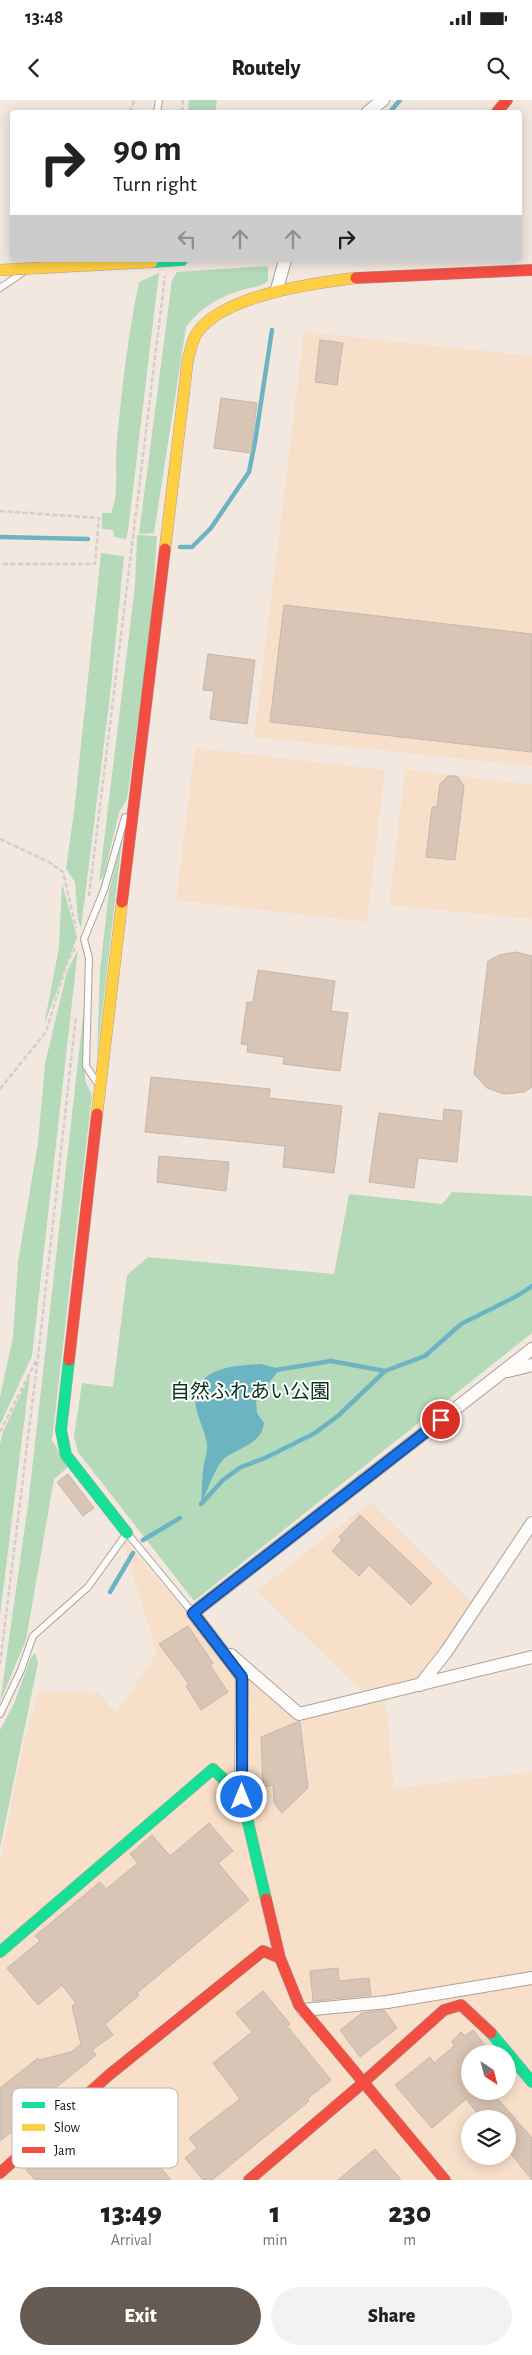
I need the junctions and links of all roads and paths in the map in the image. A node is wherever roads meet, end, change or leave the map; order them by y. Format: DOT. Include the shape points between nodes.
graph roads {
  1 [pos="383,100"];
  2 [pos="507,100"];
  3 [pos="370,110"];
  4 [pos="499,110"];
  5 [pos="35,262"];
  6 [pos="152,262"];
  7 [pos="284,262"];
  8 [pos="0,270"];
  9 [pos="532,270"];
  10 [pos="0,288"];
  11 [pos="277,289"];
  12 [pos="0,511"];
  13 [pos="0,564"];
  14 [pos="135,793"];
  15 [pos="0,839"];
  16 [pos="84,939"];
  17 [pos="100,1086"];
  18 [pos="0,1089"];
  19 [pos="532,1350"];
  20 [pos="38,1357"];
  21 [pos="532,1365"];
  22 [pos="503,1372"];
  23 [pos="0,1432"];
  24 [pos="532,1523"];
  25 [pos="127,1533"];
  26 [pos="193,1613"];
  27 [pos="210,1635"];
  28 [pos="532,1657"];
  29 [pos="420,1685"];
  30 [pos="0,1714"];
  31 [pos="241,1796"];
  32 [pos="0,1952"];
  33 [pos="280,1958"];
  34 [pos="532,1978"];
  35 [pos="455,1990"];
  36 [pos="456,2005"];
  37 [pos="303,2010"];
  38 [pos="532,2082"];
  39 [pos="363,2084"];
  40 [pos="95,2088"];
  41 [pos="12,2162"];
  42 [pos="0,2173"];
  43 [pos="249,2180"];
  44 [pos="445,2180"];
  1 -- 3 [label="street"];
  2 -- 4 [label="street"];
  5 -- 10 [label="lane"];
  6 -- 8 [label="street, bridge"];
  7 -- 11 [label="street"];
  9 -- 11 [label="street" via="344,279"];
  11 -- 14 [label="street" via="221,312 199,330 190,349"];
  12 -- 13 [label="path" via="99,518 95,564"];
  14 -- 16 [label="lane" via="104,890"];
  14 -- 17 [label="street"];
  15 -- 16 [label="path" via="63,872 78,932"];
  16 -- 17 [label="lane" via="89,958 86,1066"];
  16 -- 18 [label="path" via="78,942 66,966 46,1032"];
  17 -- 25 [label="street" via="61,1430 66,1455"];
  19 -- 22 [label="street"];
  20 -- 23 [label="path"];
  21 -- 22 [label="street"];
  22 -- 26 [label="street"];
  24 -- 29 [label="street" via="446,1652"];
  25 -- 26 [label="lane"];
  25 -- 30 [label="lane" via="88,1587 33,1636"];
  26 -- 27 [label="street"];
  27 -- 29 [label="street" via="299,1714"];
  27 -- 31 [label="street" via="242,1677"];
  28 -- 29 [label="street"];
  31 -- 32 [label="street" via="213,1770"];
  31 -- 33 [label="street"];
  33 -- 37 [label="street"];
  33 -- 40 [label="street" via="262,1951"];
  34 -- 35 [label="street"];
  35 -- 36 [label="lane"];
  35 -- 37 [label="street" via="387,2002"];
  36 -- 38 [label="street" via="462,2005 475,2014"];
  36 -- 39 [label="street" via="437,2015"];
  37 -- 39 [label="street"];
  39 -- 43 [label="street"];
  39 -- 44 [label="street"];
  41 -- 42 [label="street"];
}
